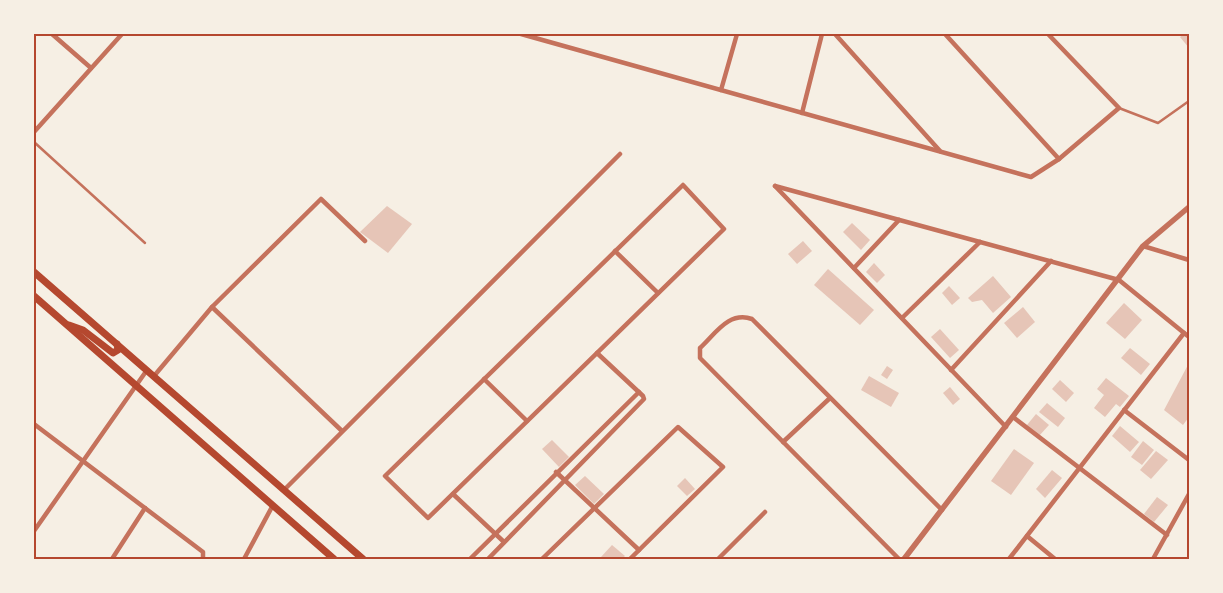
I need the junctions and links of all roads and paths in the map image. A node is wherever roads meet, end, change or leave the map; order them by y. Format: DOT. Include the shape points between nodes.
graph roads {
  1 [pos="52,34"];
  2 [pos="122,34"];
  3 [pos="521,34"];
  4 [pos="737,34"];
  5 [pos="822,34"];
  6 [pos="835,34"];
  7 [pos="945,34"];
  8 [pos="1048,34"];
  9 [pos="91,68"];
  10 [pos="721,90"];
  11 [pos="1189,101"];
  12 [pos="1119,108"];
  13 [pos="802,113"];
  14 [pos="34,132"];
  15 [pos="34,142"];
  16 [pos="941,152"];
  17 [pos="620,154"];
  18 [pos="1060,159"];
  19 [pos="1189,207"];
  20 [pos="899,220"];
  21 [pos="365,241"];
  22 [pos="980,242"];
  23 [pos="144,243"];
  24 [pos="1143,246"];
  25 [pos="615,252"];
  26 [pos="1189,260"];
  27 [pos="1051,261"];
  28 [pos="854,268"];
  29 [pos="34,272"];
  30 [pos="1119,280"];
  31 [pos="658,293"];
  32 [pos="34,296"];
  33 [pos="212,307"];
  34 [pos="902,318"];
  35 [pos="66,324"];
  36 [pos="1184,333"];
  37 [pos="1189,338"];
  38 [pos="116,344"];
  39 [pos="597,353"];
  40 [pos="146,370"];
  41 [pos="952,370"];
  42 [pos="154,376"];
  43 [pos="484,379"];
  44 [pos="135,384"];
  45 [pos="639,392"];
  46 [pos="830,398"];
  47 [pos="1124,410"];
  48 [pos="1014,417"];
  49 [pos="527,421"];
  50 [pos="34,424"];
  51 [pos="1006,427"];
  52 [pos="342,431"];
  53 [pos="783,442"];
  54 [pos="1189,460"];
  55 [pos="83,461"];
  56 [pos="1078,469"];
  57 [pos="556,472"];
  58 [pos="565,480"];
  59 [pos="284,490"];
  60 [pos="453,494"];
  61 [pos="1189,494"];
  62 [pos="273,505"];
  63 [pos="145,508"];
  64 [pos="594,508"];
  65 [pos="942,510"];
  66 [pos="765,512"];
  67 [pos="34,520"];
  68 [pos="39,524"];
  69 [pos="34,531"];
  70 [pos="495,534"];
  71 [pos="1167,534"];
  72 [pos="1027,536"];
  73 [pos="504,542"];
  74 [pos="640,550"];
  75 [pos="112,559"];
  76 [pos="203,559"];
  77 [pos="244,559"];
  78 [pos="334,559"];
  79 [pos="363,559"];
  80 [pos="470,559"];
  81 [pos="488,559"];
  82 [pos="542,559"];
  83 [pos="630,559"];
  84 [pos="718,559"];
  85 [pos="899,559"];
  86 [pos="904,559"];
  87 [pos="1009,559"];
  88 [pos="1055,559"];
  89 [pos="1153,559"];
  1 -- 9 [label="street"];
  2 -- 9 [label="street"];
  3 -- 10 [label="street"];
  4 -- 10 [label="street"];
  5 -- 13 [label="street"];
  6 -- 16 [label="street"];
  7 -- 18 [label="street"];
  8 -- 12 [label="street"];
  9 -- 14 [label="street"];
  10 -- 13 [label="street"];
  11 -- 12 [label="lane" via="1158,123"];
  12 -- 18 [label="street"];
  13 -- 16 [label="street"];
  15 -- 23 [label="lane"];
  16 -- 18 [label="street" via="1030,177"];
  17 -- 52 [label="street"];
  19 -- 24 [label="street"];
  20 -- 22 [label="street"];
  20 -- 28 [label="street"];
  20 -- 28 [label="street" via="775,186"];
  21 -- 33 [label="street" via="320,198"];
  22 -- 27 [label="street"];
  22 -- 34 [label="street"];
  24 -- 26 [label="street"];
  24 -- 30 [label="street"];
  25 -- 31 [label="street"];
  25 -- 31 [label="street" via="683,185 724,229"];
  25 -- 43 [label="street"];
  27 -- 30 [label="street"];
  27 -- 41 [label="street"];
  28 -- 34 [label="street"];
  29 -- 38 [label="main road"];
  30 -- 36 [label="street"];
  30 -- 48 [label="street"];
  31 -- 39 [label="street"];
  32 -- 35 [label="main road"];
  33 -- 42 [label="street"];
  33 -- 52 [label="street"];
  34 -- 41 [label="street"];
  35 -- 38 [label="main road" via="83,330 113,354 118,350"];
  35 -- 44 [label="main road"];
  36 -- 37 [label="street"];
  36 -- 47 [label="street"];
  38 -- 40 [label="main road"];
  39 -- 45 [label="street"];
  39 -- 49 [label="street"];
  40 -- 42 [label="main road"];
  40 -- 44 [label="street"];
  41 -- 51 [label="street"];
  42 -- 59 [label="main road"];
  43 -- 49 [label="street"];
  43 -- 60 [label="street" via="385,476 428,518"];
  44 -- 55 [label="street"];
  44 -- 62 [label="main road"];
  45 -- 57 [label="street"];
  45 -- 58 [label="street" via="644,399"];
  46 -- 53 [label="street"];
  46 -- 53 [label="street" via="752,320 743,316 734,317 700,348 700,358"];
  46 -- 65 [label="street"];
  47 -- 54 [label="street"];
  47 -- 56 [label="street"];
  48 -- 51 [label="street"];
  48 -- 56 [label="street"];
  49 -- 60 [label="street"];
  50 -- 55 [label="street"];
  51 -- 65 [label="street"];
  52 -- 59 [label="street"];
  53 -- 85 [label="street"];
  55 -- 63 [label="street"];
  55 -- 68 [label="street"];
  56 -- 71 [label="street"];
  56 -- 72 [label="street"];
  57 -- 58 [label="street"];
  57 -- 70 [label="street"];
  58 -- 64 [label="street"];
  58 -- 73 [label="street"];
  59 -- 79 [label="main road"];
  60 -- 70 [label="street"];
  61 -- 71 [label="street"];
  62 -- 77 [label="street"];
  62 -- 78 [label="main road"];
  63 -- 75 [label="street"];
  63 -- 76 [label="street" via="203,552"];
  64 -- 74 [label="street"];
  64 -- 74 [label="street" via="678,427 723,467"];
  64 -- 82 [label="street"];
  65 -- 86 [label="street"];
  66 -- 84 [label="street"];
  67 -- 68 [label="street"];
  68 -- 69 [label="street"];
  70 -- 73 [label="street"];
  70 -- 80 [label="street"];
  71 -- 89 [label="street"];
  72 -- 87 [label="street"];
  72 -- 88 [label="street"];
  73 -- 81 [label="street"];
  74 -- 83 [label="street"];
}
